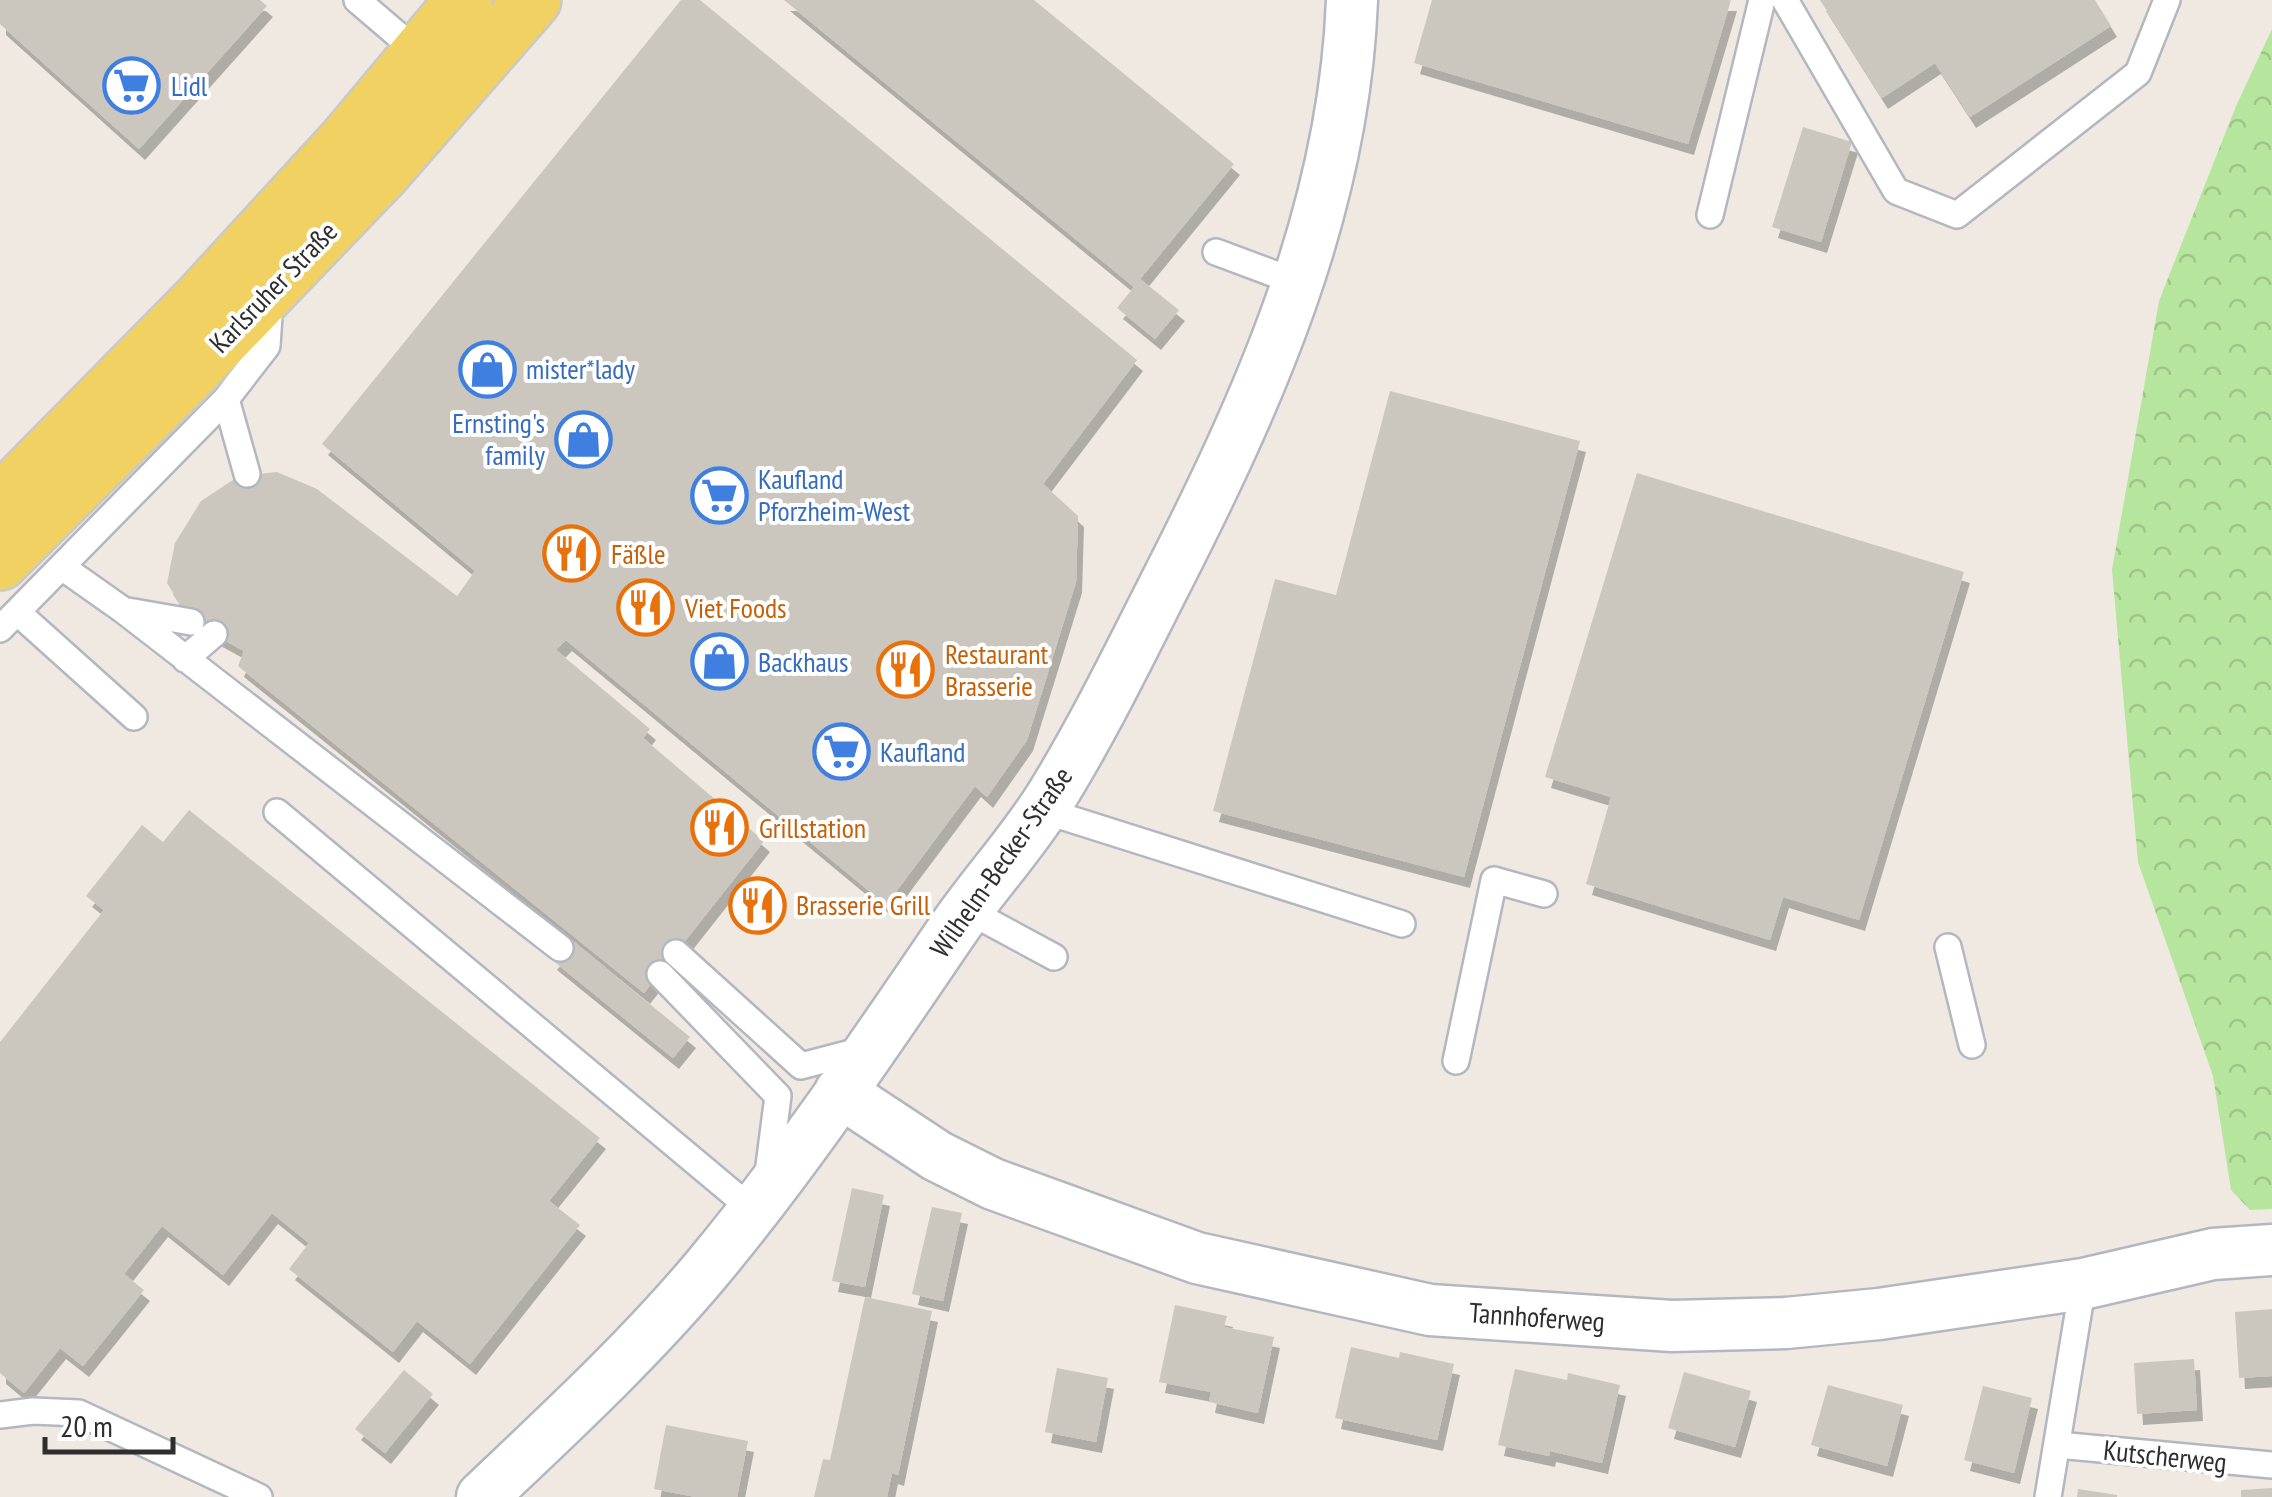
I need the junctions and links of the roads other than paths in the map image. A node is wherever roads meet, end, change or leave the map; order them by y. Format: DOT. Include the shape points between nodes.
graph roads {
  1 [pos="358,0"];
  2 [pos="464,0"];
  3 [pos="533,0"];
  4 [pos="1352,0"];
  5 [pos="1762,0"];
  6 [pos="1785,0"];
  7 [pos="2167,0"];
  8 [pos="420,53"];
  9 [pos="1710,216"];
  10 [pos="1216,252"];
  11 [pos="1299,283"];
  12 [pos="270,290"];
  13 [pos="202,298"];
  14 [pos="226,399"];
  15 [pos="0,460"];
  16 [pos="248,474"];
  17 [pos="0,503"];
  18 [pos="62,567"];
  19 [pos="6,601"];
  20 [pos="123,610"];
  21 [pos="190,622"];
  22 [pos="214,634"];
  23 [pos="185,659"];
  24 [pos="134,716"];
  25 [pos="1042,810"];
  26 [pos="277,812"];
  27 [pos="1544,894"];
  28 [pos="967,910"];
  29 [pos="1402,924"];
  30 [pos="1948,947"];
  31 [pos="560,948"];
  32 [pos="1054,957"];
  33 [pos="1972,1044"];
  34 [pos="871,1047"];
  35 [pos="1456,1061"];
  36 [pos="840,1092"];
  37 [pos="759,1204"];
  38 [pos="2272,1250"];
  39 [pos="2083,1284"];
  40 [pos="0,1415"];
  41 [pos="2058,1445"];
  42 [pos="2272,1465"];
  43 [pos="260,1497"];
  44 [pos="482,1497"];
  45 [pos="2048,1497"];
  1 -- 8 [label="lane"];
  2 -- 8 [label="main road, Karlsruher Straße"];
  3 -- 12 [label="main road, Karlsruher Straße"];
  4 -- 11 [label="street, Wilhelm-Becker-Straße" via="1339,132"];
  5 -- 9 [label="lane"];
  6 -- 7 [label="lane" via="1896,191 1957,215 2138,72"];
  8 -- 13 [label="main road, Karlsruher Straße"];
  10 -- 11 [label="lane"];
  11 -- 25 [label="street, Wilhelm-Becker-Straße" via="1224,467"];
  12 -- 14 [label="lane" via="267,346"];
  12 -- 19 [label="main road, Karlsruher Straße"];
  13 -- 15 [label="main road"];
  13 -- 17 [label="main road, Karlsruher Straße"];
  14 -- 16 [label="lane"];
  14 -- 18 [label="lane"];
  18 -- 19 [label="lane"];
  18 -- 20 [label="lane"];
  19 -- 24 [label="lane"];
  20 -- 21 [label="lane"];
  20 -- 23 [label="lane"];
  22 -- 23 [label="lane"];
  23 -- 31 [label="lane"];
  25 -- 28 [label="street, Wilhelm-Becker-Straße"];
  25 -- 29 [label="lane"];
  26 -- 37 [label="lane"];
  27 -- 35 [label="lane" via="1494,880"];
  28 -- 32 [label="lane"];
  28 -- 34 [label="street, Wilhelm-Becker-Straße"];
  30 -- 33 [label="lane"];
  34 -- 36 [label="street, Wilhelm-Becker-Straße"];
  34 -- 37 [label="lane" via="800,1066 668,964 778,1096"];
  36 -- 37 [label="street, Wilhelm-Becker-Straße"];
  36 -- 39 [label="street, Tannhoferweg" via="993,1184 1197,1258 1430,1310 1672,1326 1786,1323"];
  37 -- 44 [label="street, Wilhelm-Becker-Straße" via="636,1346"];
  38 -- 39 [label="street, Tannhoferweg" via="2213,1254"];
  39 -- 41 [label="lane"];
  40 -- 43 [label="lane" via="79,1413"];
  41 -- 42 [label="lane, Kutscherweg"];
  41 -- 45 [label="lane"];
}
